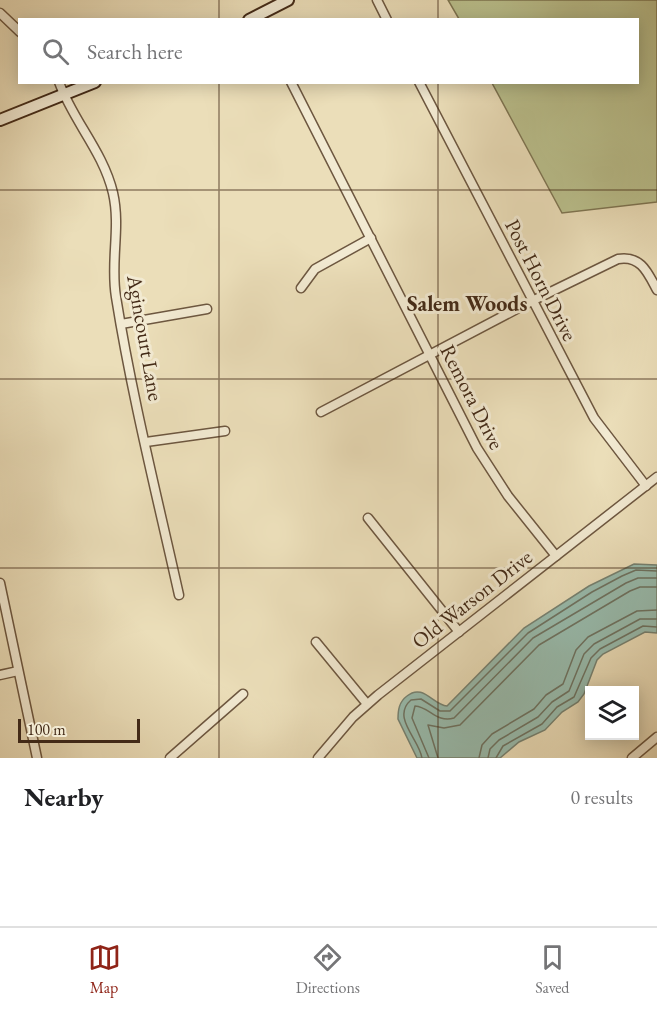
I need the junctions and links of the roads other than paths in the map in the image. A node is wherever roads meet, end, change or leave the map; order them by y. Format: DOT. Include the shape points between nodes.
graph roads {
  1 [pos="288,0"];
  2 [pos="377,0"];
  3 [pos="0,13"];
  4 [pos="256,18"];
  5 [pos="386,18"];
  6 [pos="18,30"];
  7 [pos="60,84"];
  8 [pos="90,84"];
  9 [pos="292,84"];
  10 [pos="420,84"];
  11 [pos="63,95"];
  12 [pos="0,120"];
  13 [pos="371,238"];
  14 [pos="301,288"];
  15 [pos="657,290"];
  16 [pos="532,301"];
  17 [pos="207,309"];
  18 [pos="121,324"];
  19 [pos="430,353"];
  20 [pos="321,411"];
  21 [pos="225,430"];
  22 [pos="146,442"];
  23 [pos="657,477"];
  24 [pos="646,486"];
  25 [pos="368,518"];
  26 [pos="556,556"];
  27 [pos="0,583"];
  28 [pos="179,595"];
  29 [pos="459,632"];
  30 [pos="316,642"];
  31 [pos="18,671"];
  32 [pos="0,675"];
  33 [pos="243,694"];
  34 [pos="367,704"];
  35 [pos="657,737"];
  36 [pos="36,758"];
  37 [pos="170,758"];
  38 [pos="318,758"];
  39 [pos="632,758"];
  1 -- 4 [label="main road"];
  2 -- 5 [label="street"];
  3 -- 6 [label="street"];
  7 -- 11 [label="street, Agincourt Lane"];
  8 -- 11 [label="main road"];
  9 -- 13 [label="street, Remora Drive"];
  10 -- 16 [label="street, Post Horn Drive"];
  11 -- 12 [label="main road"];
  11 -- 18 [label="street, Agincourt Lane" via="101,159 112,191 117,224 114,284"];
  13 -- 14 [label="street" via="315,269"];
  13 -- 19 [label="street, Remora Drive"];
  15 -- 16 [label="street" via="646,268 631,259 618,259"];
  16 -- 19 [label="street"];
  16 -- 24 [label="street, Post Horn Drive" via="594,418"];
  17 -- 18 [label="street"];
  18 -- 22 [label="street, Agincourt Lane"];
  19 -- 20 [label="street"];
  19 -- 26 [label="street, Remora Drive" via="492,473"];
  21 -- 22 [label="street"];
  22 -- 28 [label="street, Agincourt Lane"];
  23 -- 24 [label="street, Old Warson Drive"];
  24 -- 26 [label="street, Old Warson Drive"];
  25 -- 29 [label="street"];
  26 -- 29 [label="street, Old Warson Drive"];
  27 -- 31 [label="street"];
  29 -- 34 [label="street, Old Warson Drive"];
  30 -- 34 [label="street"];
  31 -- 32 [label="street"];
  31 -- 36 [label="street"];
  33 -- 37 [label="street"];
  34 -- 38 [label="street, Old Warson Drive"];
  35 -- 39 [label="street"];
}
